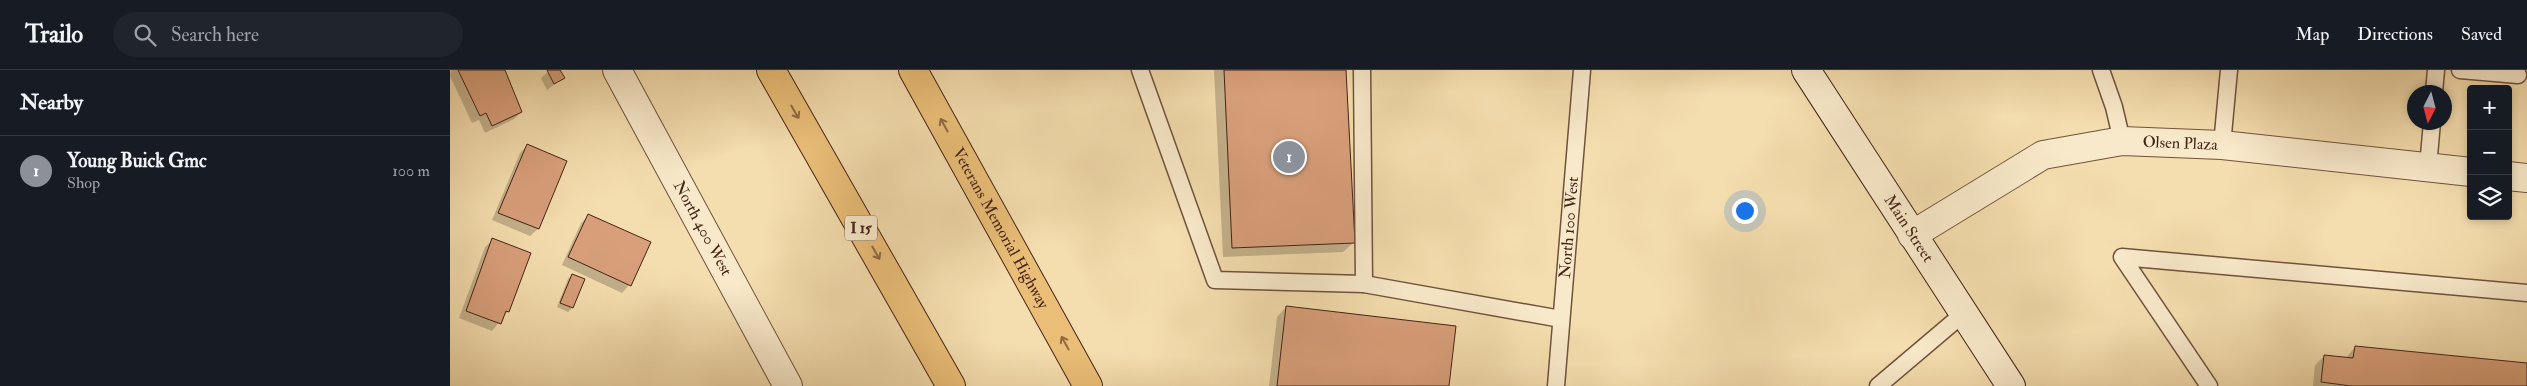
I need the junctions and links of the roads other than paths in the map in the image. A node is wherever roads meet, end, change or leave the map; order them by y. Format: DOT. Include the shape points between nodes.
graph roads {
  1 [pos="617,70"];
  2 [pos="771,70"];
  3 [pos="914,70"];
  4 [pos="1140,70"];
  5 [pos="1362,70"];
  6 [pos="1582,70"];
  7 [pos="1806,70"];
  8 [pos="2101,70"];
  9 [pos="2229,70"];
  10 [pos="2436,70"];
  11 [pos="2460,70"];
  12 [pos="2518,75"];
  13 [pos="2435,85"];
  14 [pos="2431,130"];
  15 [pos="2122,141"];
  16 [pos="2222,145"];
  17 [pos="2428,167"];
  18 [pos="2467,172"];
  19 [pos="2512,176"];
  20 [pos="2527,178"];
  21 [pos="1912,235"];
  22 [pos="1364,284"];
  23 [pos="2527,293"];
  24 [pos="1963,314"];
  25 [pos="1561,319"];
  26 [pos="2009,385"];
  27 [pos="788,386"];
  28 [pos="951,386"];
  29 [pos="1088,386"];
  30 [pos="1556,386"];
  31 [pos="1878,386"];
  32 [pos="2209,386"];
  1 -- 27 [label="street, North 400 West"];
  2 -- 28 [label="highway, I 15, one-way"];
  29 -- 3 [label="highway, Veterans Memorial Highway, one-way"];
  4 -- 22 [label="lane" via="1215,280"];
  5 -- 22 [label="lane"];
  6 -- 25 [label="lane, North 100 West"];
  7 -- 21 [label="street, Main Street"];
  8 -- 15 [label="lane"];
  9 -- 16 [label="lane"];
  10 -- 13 [label="lane"];
  11 -- 12 [label="lane"];
  14 -- 17 [label="lane"];
  15 -- 16 [label="street, Olsen Plaza"];
  15 -- 21 [label="street, Olsen Plaza" via="2043,155"];
  16 -- 17 [label="street, Olsen Plaza"];
  17 -- 18 [label="street, Olsen Plaza"];
  19 -- 20 [label="street"];
  21 -- 24 [label="street, Main Street"];
  22 -- 25 [label="lane"];
  23 -- 32 [label="lane" via="2122,257"];
  24 -- 26 [label="street, Main Street"];
  24 -- 31 [label="lane"];
  25 -- 30 [label="lane, North 100 West"];
}
